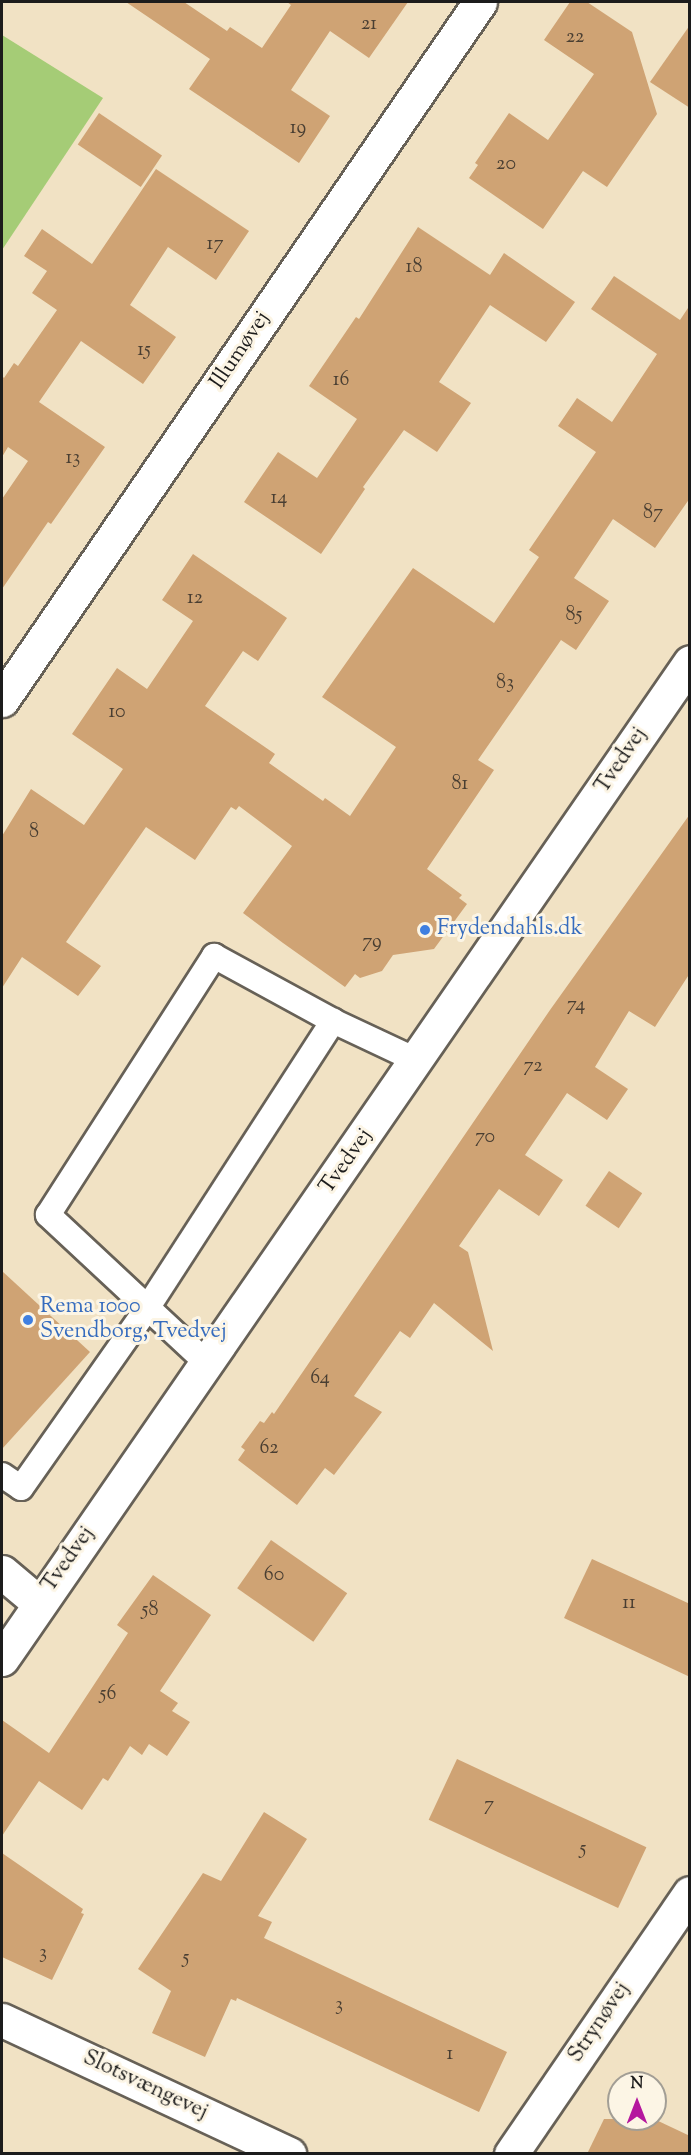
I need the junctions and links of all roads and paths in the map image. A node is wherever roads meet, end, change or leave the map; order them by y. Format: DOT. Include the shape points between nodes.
graph roads {
  1 [pos="480,2"];
  2 [pos="690,662"];
  3 [pos="2,700"];
  4 [pos="333,1021"];
  5 [pos="417,1060"];
  6 [pos="147,1307"];
  7 [pos="208,1364"];
  8 [pos="2,1475"];
  9 [pos="2,1572"];
  10 [pos="39,1602"];
  11 [pos="2,1659"];
  12 [pos="690,1893"];
  13 [pos="2,2020"];
  14 [pos="289,2154"];
  15 [pos="511,2154"];
  1 -- 3 [label="street, Illumøvej"];
  2 -- 5 [label="street, Tvedvej"];
  4 -- 5 [label="lane"];
  4 -- 6 [label="lane"];
  4 -- 6 [label="lane" via="214,956 48,1215"];
  5 -- 7 [label="street, Tvedvej"];
  6 -- 7 [label="lane"];
  6 -- 8 [label="lane" via="21,1488"];
  7 -- 10 [label="street, Tvedvej"];
  9 -- 10 [label="street"];
  10 -- 11 [label="street, Tvedvej"];
  12 -- 15 [label="street, Strynøvej"];
  13 -- 14 [label="street, Slotsvængevej"];
}
